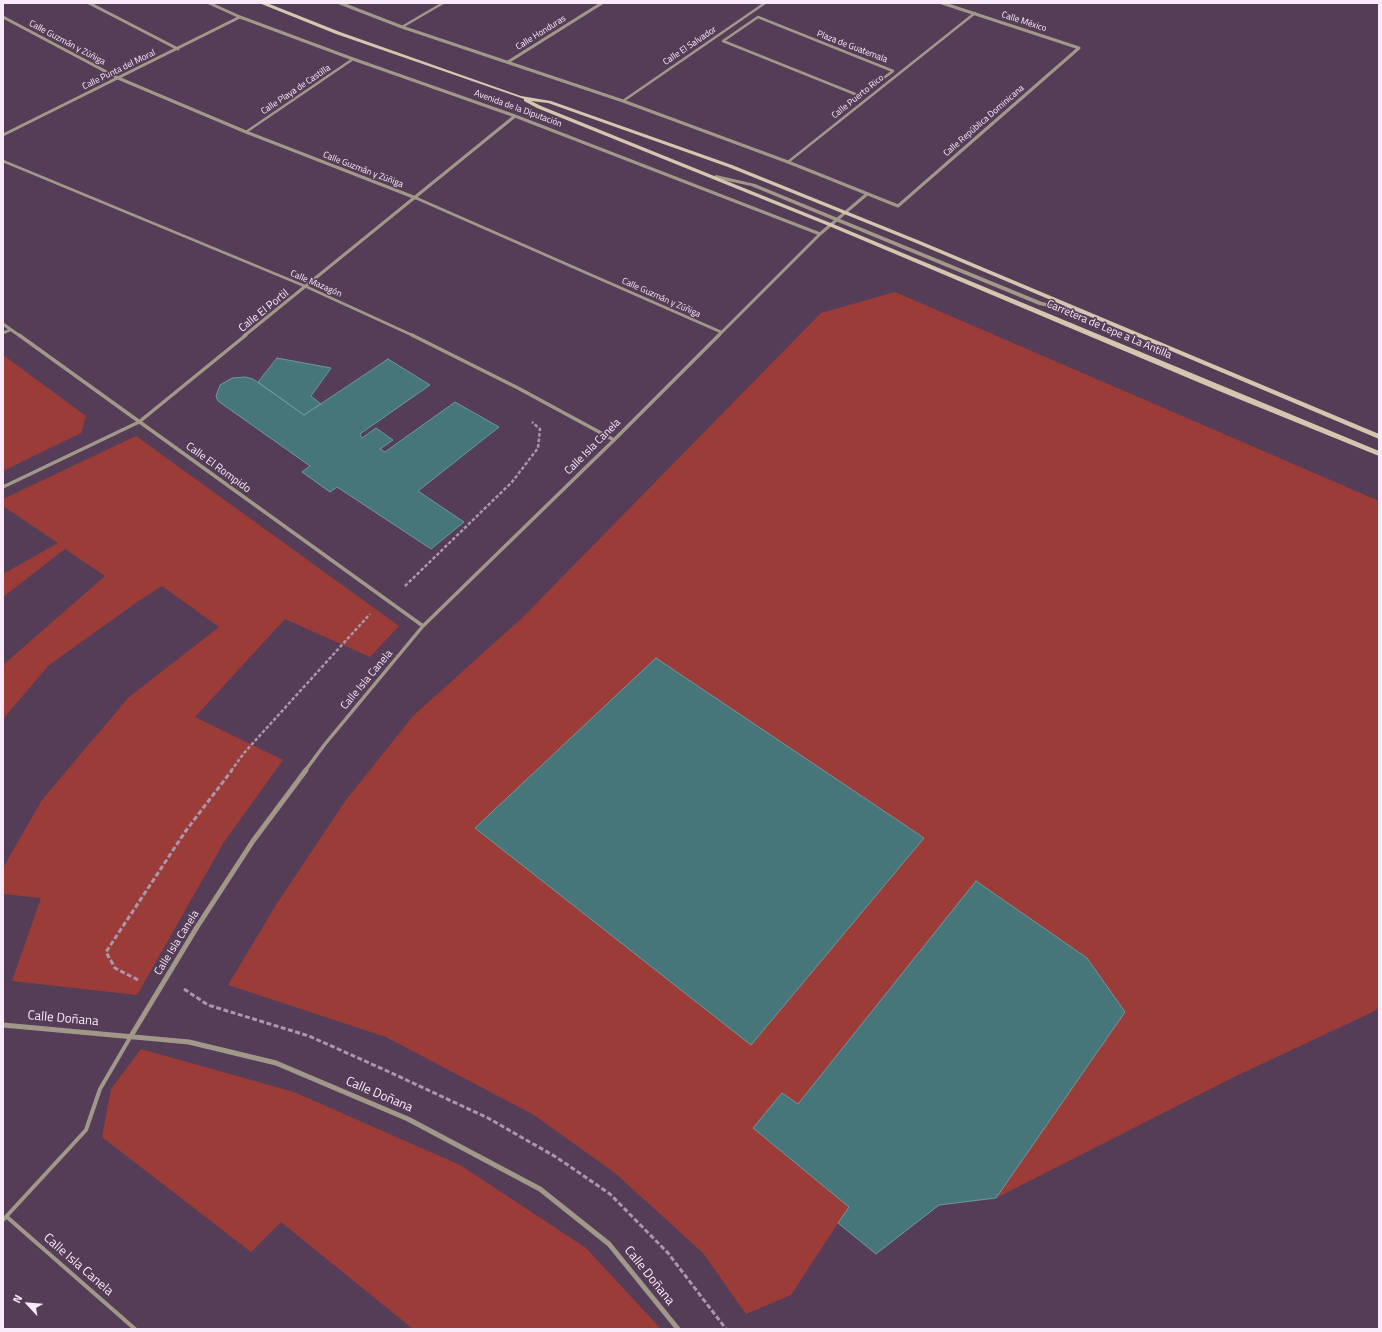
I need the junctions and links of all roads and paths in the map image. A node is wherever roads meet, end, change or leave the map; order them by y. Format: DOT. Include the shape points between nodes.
graph roads {
  1 [pos="89,3"];
  2 [pos="209,3"];
  3 [pos="262,3"];
  4 [pos="340,3"];
  5 [pos="443,3"];
  6 [pos="602,3"];
  7 [pos="765,3"];
  8 [pos="942,3"];
  9 [pos="975,13"];
  10 [pos="3,17"];
  11 [pos="240,17"];
  12 [pos="402,27"];
  13 [pos="723,41"];
  14 [pos="1079,48"];
  15 [pos="178,49"];
  16 [pos="353,59"];
  17 [pos="508,62"];
  18 [pos="118,78"];
  19 [pos="520,97"];
  20 [pos="622,101"];
  21 [pos="515,116"];
  22 [pos="246,132"];
  23 [pos="3,135"];
  24 [pos="3,161"];
  25 [pos="788,162"];
  26 [pos="716,177"];
  27 [pos="866,194"];
  28 [pos="416,198"];
  29 [pos="845,212"];
  30 [pos="838,219"];
  31 [pos="831,225"];
  32 [pos="820,234"];
  33 [pos="307,287"];
  34 [pos="1086,313"];
  35 [pos="3,324"];
  36 [pos="10,330"];
  37 [pos="721,332"];
  38 [pos="3,333"];
  39 [pos="528,418"];
  40 [pos="139,422"];
  41 [pos="1379,436"];
  42 [pos="614,440"];
  43 [pos="1379,454"];
  44 [pos="3,487"];
  45 [pos="400,590"];
  46 [pos="371,612"];
  47 [pos="423,626"];
  48 [pos="141,981"];
  49 [pos="3,1024"];
  50 [pos="130,1036"];
  51 [pos="5,1219"];
  52 [pos="136,1329"];
  53 [pos="678,1329"];
  1 -- 15 [label="street"];
  2 -- 11 [label="street, Avenida de la Diputación"];
  3 -- 19 [label="main road, Avenida de la Diputación" via="338,33"];
  4 -- 12 [label="street"];
  5 -- 12 [label="street"];
  6 -- 17 [label="street, Calle Honduras"];
  7 -- 20 [label="street, Calle El Salvador"];
  8 -- 9 [label="street, Calle México"];
  9 -- 14 [label="street, Calle México"];
  9 -- 25 [label="street, Calle Puerto Rico"];
  10 -- 18 [label="street, Calle Guzmán y Zúñiga"];
  11 -- 15 [label="street, Calle Punta del Moral"];
  11 -- 16 [label="street, Avenida de la Diputación"];
  12 -- 17 [label="street"];
  13 -- 13 [label="street, Plaza de Guatemala" via="860,96 893,71 758,17"];
  14 -- 27 [label="street, Calle República Dominicana" via="898,206"];
  15 -- 18 [label="street, Calle Punta del Moral"];
  16 -- 21 [label="street, Avenida de la Diputación"];
  16 -- 22 [label="street, Calle Playa de Castilla"];
  17 -- 20 [label="street"];
  18 -- 22 [label="street, Calle Guzmán y Zúñiga"];
  18 -- 23 [label="street, Calle Punta del Moral"];
  19 -- 26 [label="main road, Avenida de la Diputación" via="539,107"];
  19 -- 29 [label="main road, Avenida de la Diputación" via="549,102 730,166"];
  20 -- 25 [label="street"];
  21 -- 28 [label="street, Calle El Portil"];
  21 -- 32 [label="street, Avenida de la Diputación"];
  22 -- 28 [label="street, Calle Guzmán y Zúñiga"];
  24 -- 33 [label="street, Calle Mazagón"];
  25 -- 27 [label="street"];
  26 -- 30 [label="street" via="753,185"];
  26 -- 31 [label="main road, Avenida de la Diputación"];
  27 -- 29 [label="street"];
  28 -- 33 [label="street, Calle El Portil"];
  28 -- 37 [label="street, Calle Guzmán y Zúñiga"];
  29 -- 30 [label="street"];
  29 -- 34 [label="main road, Carretera de Lepe a La Antilla"];
  30 -- 31 [label="street"];
  30 -- 34 [label="street" via="1041,304"];
  31 -- 32 [label="street, Calle Isla Canela"];
  31 -- 43 [label="main road, Carretera de Lepe a La Antilla"];
  32 -- 37 [label="street, Calle Isla Canela"];
  33 -- 40 [label="street, Calle El Portil"];
  33 -- 42 [label="street, Calle Mazagón" via="399,328"];
  34 -- 41 [label="main road, Carretera de Lepe a La Antilla"];
  35 -- 36 [label="street, Calle El Rompido"];
  36 -- 38 [label="street"];
  36 -- 40 [label="street, Calle El Rompido"];
  37 -- 42 [label="street, Calle Isla Canela"];
  39 -- 45 [label="path" via="540,429 538,448 512,482"];
  40 -- 44 [label="street, Calle El Portil"];
  40 -- 47 [label="street, Calle El Rompido"];
  42 -- 47 [label="street, Calle Isla Canela"];
  46 -- 48 [label="path" via="244,753 186,832 106,952 115,968"];
  47 -- 50 [label="street, Calle Isla Canela" via="325,744 253,841"];
  49 -- 50 [label="street, Calle Doñana"];
  50 -- 51 [label="street, Calle Isla Canela" via="100,1089 86,1130"];
  50 -- 53 [label="street, Calle Doñana" via="189,1042 276,1063 408,1119 540,1189 609,1244"];
  51 -- 52 [label="street, Calle Isla Canela"];
}
